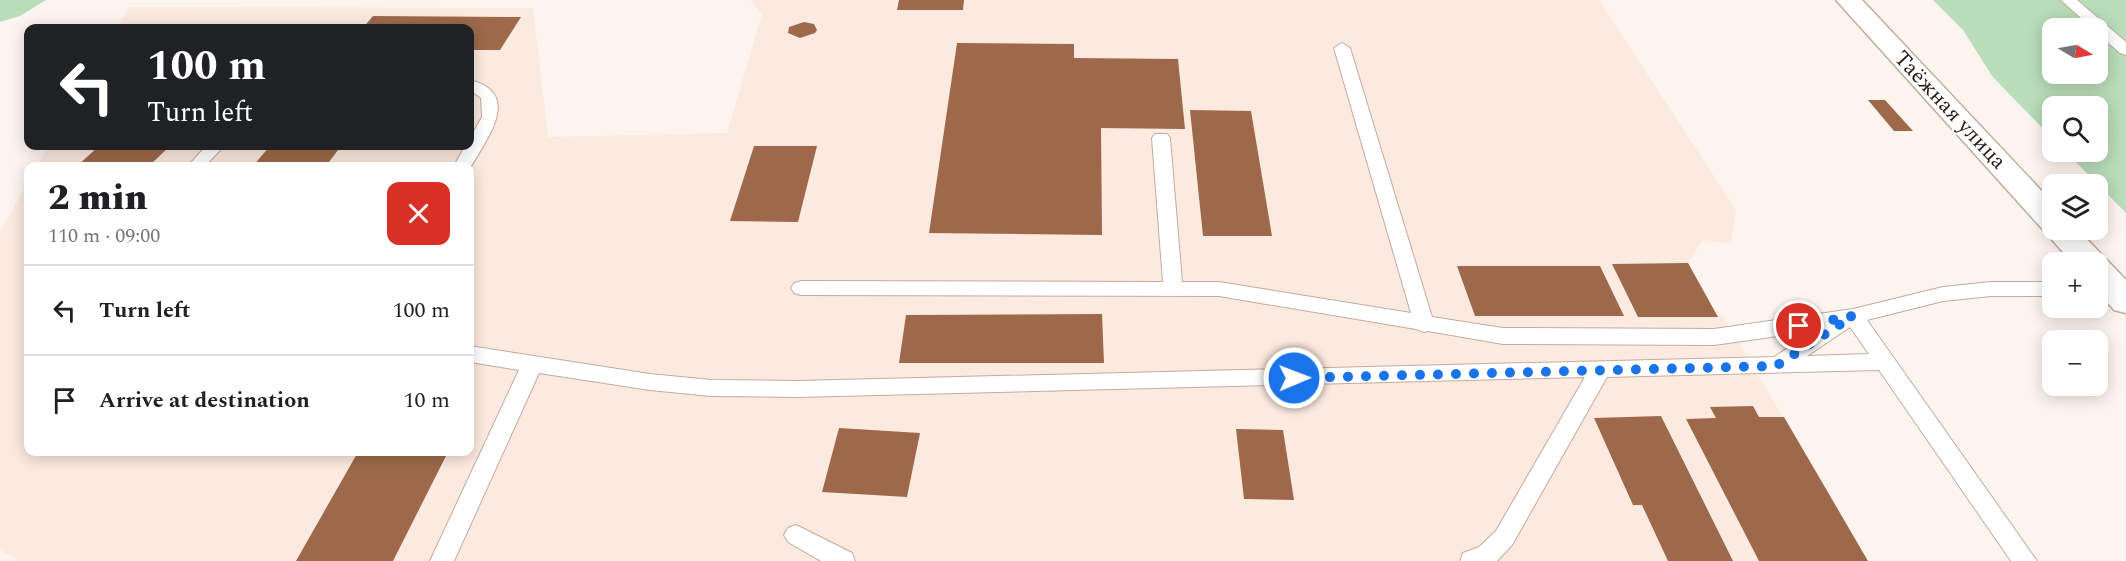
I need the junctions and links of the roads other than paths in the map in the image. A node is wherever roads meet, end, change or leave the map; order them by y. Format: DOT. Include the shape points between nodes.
graph roads {
  1 [pos="1848,0"];
  2 [pos="2068,0"];
  3 [pos="1342,48"];
  4 [pos="2126,50"];
  5 [pos="474,86"];
  6 [pos="1161,138"];
  7 [pos="474,148"];
  8 [pos="211,150"];
  9 [pos="200,162"];
  10 [pos="2042,210"];
  11 [pos="2070,240"];
  12 [pos="2081,252"];
  13 [pos="1173,287"];
  14 [pos="801,288"];
  15 [pos="2042,289"];
  16 [pos="1853,316"];
  17 [pos="1424,325"];
  18 [pos="474,355"];
  19 [pos="1885,362"];
  20 [pos="532,363"];
  21 [pos="1776,366"];
  22 [pos="1600,370"];
  23 [pos="795,535"];
  24 [pos="442,561"];
  25 [pos="843,561"];
  26 [pos="1472,561"];
  27 [pos="2025,561"];
  1 -- 10 [label="highway, Таёжная улица"];
  2 -- 4 [label="lane"];
  3 -- 17 [label="lane"];
  5 -- 7 [label="lane" via="489,97 490,117"];
  6 -- 13 [label="lane"];
  8 -- 9 [label="lane"];
  11 -- 12 [label="highway"];
  13 -- 14 [label="lane"];
  13 -- 17 [label="lane" via="1219,288"];
  15 -- 16 [label="lane" via="1943,294"];
  16 -- 17 [label="lane" via="1714,336 1503,336"];
  16 -- 19 [label="lane"];
  16 -- 21 [label="lane"];
  18 -- 20 [label="lane"];
  19 -- 21 [label="lane"];
  19 -- 27 [label="lane"];
  20 -- 22 [label="lane" via="711,388 798,389"];
  20 -- 24 [label="lane"];
  21 -- 22 [label="lane"];
  22 -- 26 [label="lane" via="1504,538 1488,554"];
  23 -- 25 [label="lane"];
}
